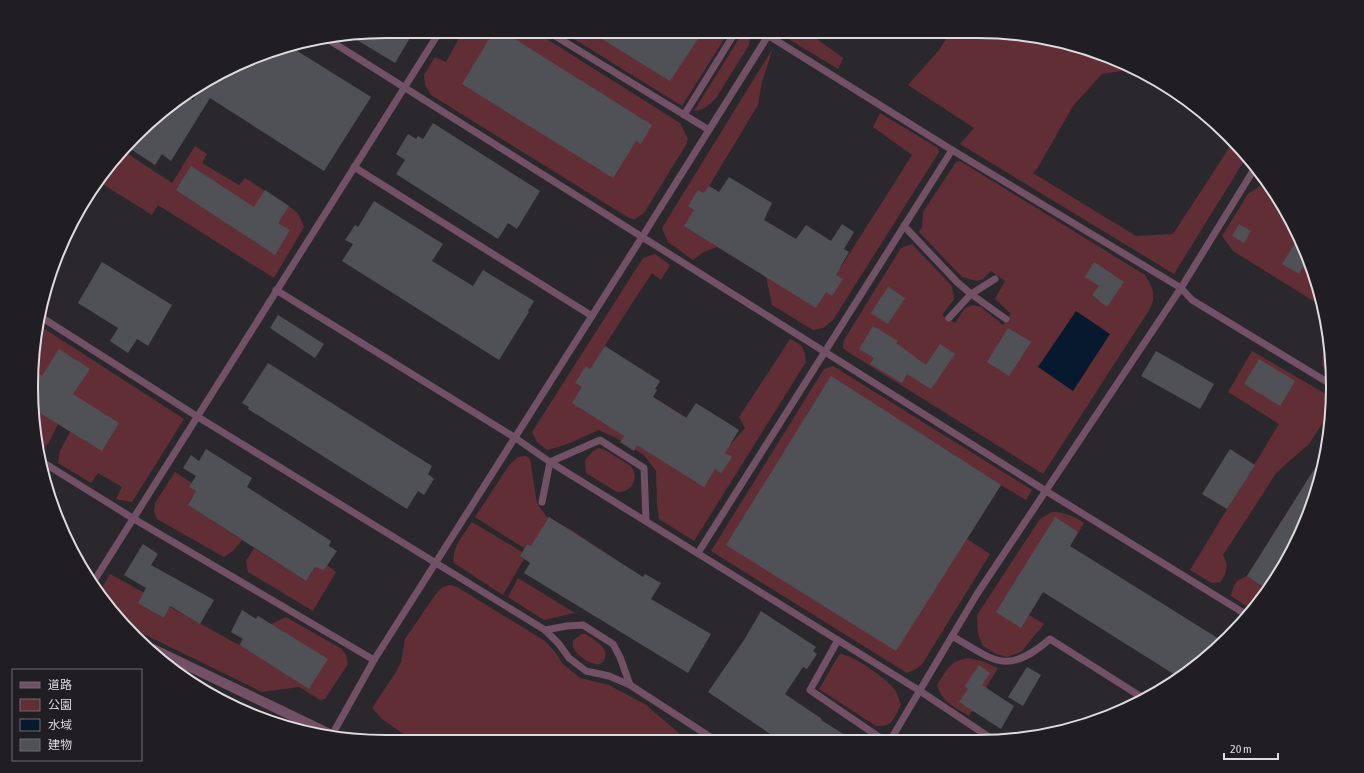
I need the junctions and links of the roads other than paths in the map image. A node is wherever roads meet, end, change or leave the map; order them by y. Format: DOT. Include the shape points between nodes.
graph roads {
  1 [pos="436,38"];
  2 [pos="558,38"];
  3 [pos="732,38"];
  4 [pos="766,38"];
  5 [pos="775,38"];
  6 [pos="333,42"];
  7 [pos="405,87"];
  8 [pos="684,116"];
  9 [pos="709,130"];
  10 [pos="952,150"];
  11 [pos="354,167"];
  12 [pos="1252,172"];
  13 [pos="904,226"];
  14 [pos="642,237"];
  15 [pos="995,279"];
  16 [pos="1181,288"];
  17 [pos="276,290"];
  18 [pos="971,294"];
  19 [pos="592,316"];
  20 [pos="949,318"];
  21 [pos="45,319"];
  22 [pos="1006,320"];
  23 [pos="825,351"];
  24 [pos="1326,381"];
  25 [pos="198,417"];
  26 [pos="514,437"];
  27 [pos="550,462"];
  28 [pos="47,465"];
  29 [pos="1046,491"];
  30 [pos="542,502"];
  31 [pos="134,519"];
  32 [pos="646,521"];
  33 [pos="698,554"];
  34 [pos="435,562"];
  35 [pos="96,578"];
  36 [pos="1243,612"];
  37 [pos="545,630"];
  38 [pos="952,636"];
  39 [pos="838,640"];
  40 [pos="167,657"];
  41 [pos="374,660"];
  42 [pos="176,663"];
  43 [pos="630,685"];
  44 [pos="920,691"];
  45 [pos="1139,695"];
  46 [pos="313,727"];
  47 [pos="336,731"];
  48 [pos="707,735"];
  49 [pos="875,735"];
  50 [pos="893,735"];
  51 [pos="985,735"];
  1 -- 7 [label="lane"];
  2 -- 8 [label="lane"];
  3 -- 8 [label="lane"];
  4 -- 9 [label="lane"];
  5 -- 10 [label="lane"];
  6 -- 7 [label="lane"];
  7 -- 11 [label="lane"];
  7 -- 14 [label="lane"];
  8 -- 9 [label="lane"];
  9 -- 14 [label="lane"];
  10 -- 13 [label="lane"];
  10 -- 16 [label="lane"];
  11 -- 17 [label="lane"];
  11 -- 19 [label="lane"];
  12 -- 16 [label="lane"];
  13 -- 18 [label="lane"];
  13 -- 23 [label="lane"];
  14 -- 19 [label="lane"];
  14 -- 23 [label="lane"];
  15 -- 18 [label="lane"];
  16 -- 24 [label="lane" via="1192,300"];
  16 -- 29 [label="lane"];
  17 -- 25 [label="lane"];
  17 -- 26 [label="lane"];
  18 -- 20 [label="lane"];
  18 -- 22 [label="lane"];
  19 -- 26 [label="lane"];
  21 -- 25 [label="lane"];
  23 -- 29 [label="lane"];
  23 -- 33 [label="lane"];
  25 -- 31 [label="lane"];
  25 -- 34 [label="lane"];
  26 -- 27 [label="lane"];
  26 -- 34 [label="lane"];
  27 -- 30 [label="lane"];
  27 -- 32 [label="lane"];
  27 -- 32 [label="lane" via="600,440 644,468"];
  28 -- 31 [label="lane"];
  29 -- 36 [label="lane"];
  29 -- 38 [label="lane"];
  31 -- 35 [label="lane"];
  31 -- 41 [label="lane"];
  32 -- 33 [label="lane"];
  33 -- 39 [label="lane"];
  34 -- 37 [label="lane"];
  34 -- 41 [label="lane"];
  37 -- 43 [label="lane" via="569,658 586,671 609,676"];
  37 -- 43 [label="lane" via="583,625 613,644"];
  38 -- 44 [label="lane"];
  38 -- 45 [label="lane" via="992,659 1003,662 1027,656 1050,639"];
  39 -- 44 [label="lane"];
  39 -- 49 [label="lane" via="810,690"];
  40 -- 42 [label="street"];
  41 -- 47 [label="lane"];
  42 -- 46 [label="street"];
  43 -- 48 [label="lane"];
  44 -- 50 [label="lane"];
  44 -- 51 [label="lane"];
}
